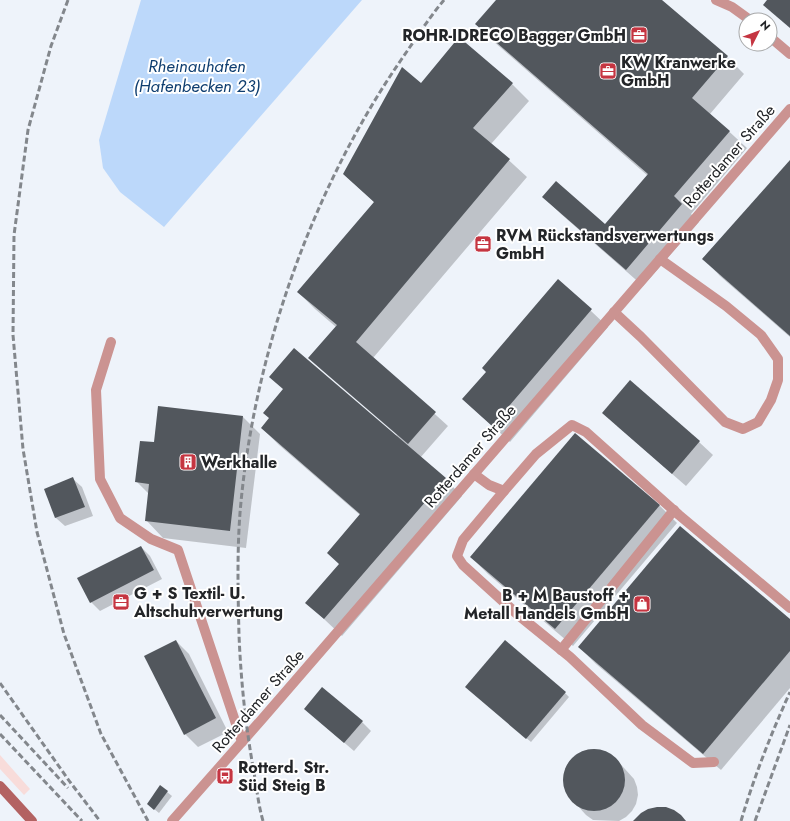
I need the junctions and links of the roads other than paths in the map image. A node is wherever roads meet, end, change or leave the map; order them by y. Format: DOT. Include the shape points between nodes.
graph roads {
  1 [pos="722,1"];
  2 [pos="739,12"];
  3 [pos="778,44"];
  4 [pos="790,54"];
  5 [pos="790,109"];
  6 [pos="660,259"];
  7 [pos="614,312"];
  8 [pos="111,342"];
  9 [pos="474,474"];
  10 [pos="504,491"];
  11 [pos="674,510"];
  12 [pos="790,608"];
  13 [pos="561,650"];
  14 [pos="242,742"];
  15 [pos="714,762"];
  16 [pos="0,786"];
  17 [pos="32,821"];
  18 [pos="172,821"];
  1 -- 2 [label="street"];
  3 -- 4 [label="street"];
  5 -- 6 [label="street, Rotterdamer Straße"];
  6 -- 7 [label="street, Rotterdamer Straße"];
  6 -- 7 [label="street" via="726,306 761,335 778,359 778,380 771,400 758,422 743,429 725,422"];
  7 -- 9 [label="street, Rotterdamer Straße"];
  8 -- 14 [label="street" via="96,390 100,478 120,518 151,539 178,550"];
  9 -- 10 [label="street" via="489,485"];
  9 -- 14 [label="street, Rotterdamer Straße"];
  10 -- 11 [label="street" via="536,454 572,425 586,432"];
  10 -- 13 [label="street" via="463,540 457,556 473,575"];
  11 -- 12 [label="street"];
  11 -- 13 [label="street"];
  13 -- 15 [label="street" via="642,725 693,763"];
  14 -- 18 [label="street, Rotterdamer Straße"];
  16 -- 17 [label="street"];
}
